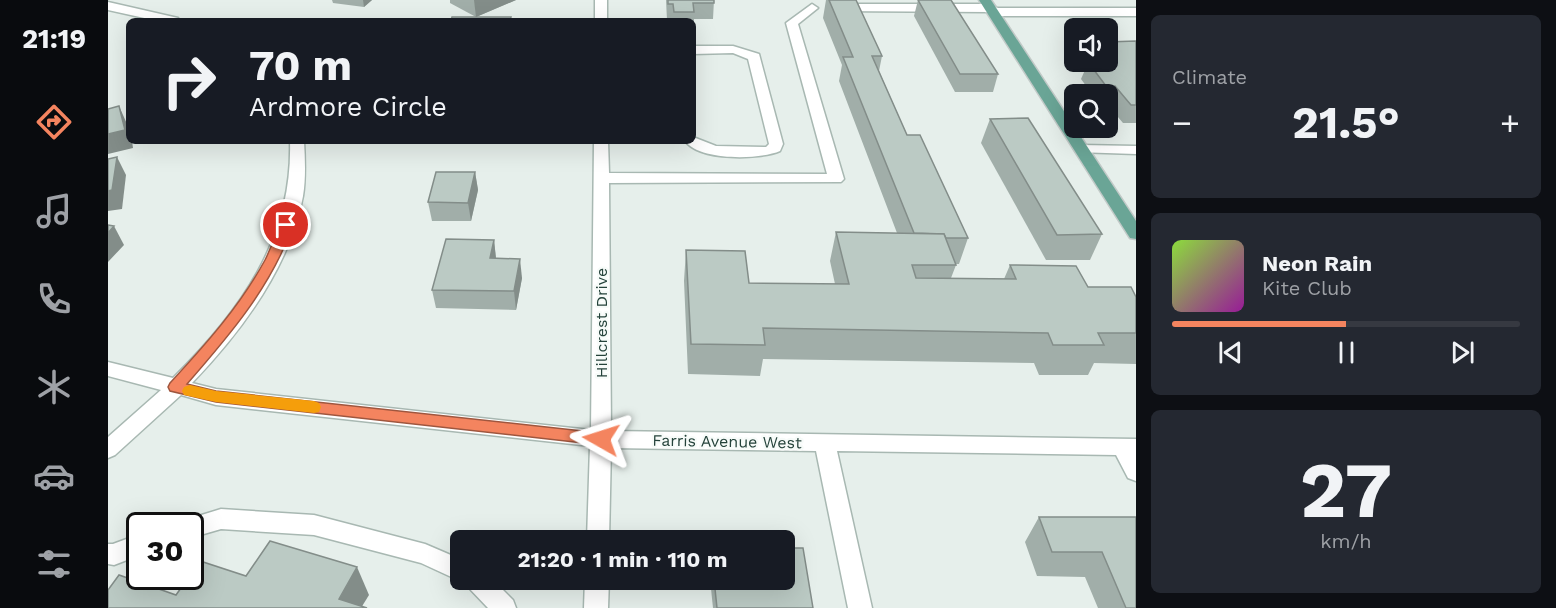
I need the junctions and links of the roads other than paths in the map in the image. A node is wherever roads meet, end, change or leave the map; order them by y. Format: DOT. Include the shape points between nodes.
graph roads {
  1 [pos="601,0"];
  2 [pos="810,4"];
  3 [pos="108,6"];
  4 [pos="990,7"];
  5 [pos="1136,12"];
  6 [pos="161,18"];
  7 [pos="601,18"];
  8 [pos="696,50"];
  9 [pos="297,144"];
  10 [pos="601,144"];
  11 [pos="694,144"];
  12 [pos="1081,149"];
  13 [pos="1136,150"];
  14 [pos="601,178"];
  15 [pos="1136,234"];
  16 [pos="108,369"];
  17 [pos="176,387"];
  18 [pos="601,439"];
  19 [pos="825,442"];
  20 [pos="1129,447"];
  21 [pos="108,449"];
  22 [pos="1136,472"];
  23 [pos="204,524"];
  24 [pos="598,530"];
  25 [pos="126,550"];
  26 [pos="108,554"];
  27 [pos="450,565"];
  28 [pos="487,590"];
  29 [pos="597,590"];
  30 [pos="504,608"];
  31 [pos="596,608"];
  32 [pos="860,608"];
  1 -- 7 [label="street"];
  2 -- 4 [label="street"];
  2 -- 14 [label="street" via="792,23 836,179"];
  3 -- 6 [label="street"];
  4 -- 5 [label="street"];
  4 -- 12 [label="main road"];
  8 -- 11 [label="street" via="734,50 754,57 776,144 768,151 708,150"];
  9 -- 17 [label="street" via="299,170 293,205 280,244 256,288"];
  10 -- 14 [label="street, Hillcrest Drive"];
  12 -- 13 [label="street"];
  12 -- 15 [label="main road"];
  14 -- 18 [label="street, Hillcrest Drive"];
  16 -- 17 [label="street, Farris Avenue West"];
  17 -- 18 [label="street, Farris Avenue West" via="216,397"];
  17 -- 21 [label="street"];
  18 -- 19 [label="street, Farris Avenue West"];
  18 -- 24 [label="street, Hillcrest Drive"];
  19 -- 20 [label="street, Farris Avenue West"];
  19 -- 32 [label="street"];
  20 -- 22 [label="street"];
  23 -- 27 [label="street" via="221,519 314,525 425,554"];
  25 -- 26 [label="street"];
  28 -- 30 [label="street"];
  29 -- 31 [label="street"];
}
